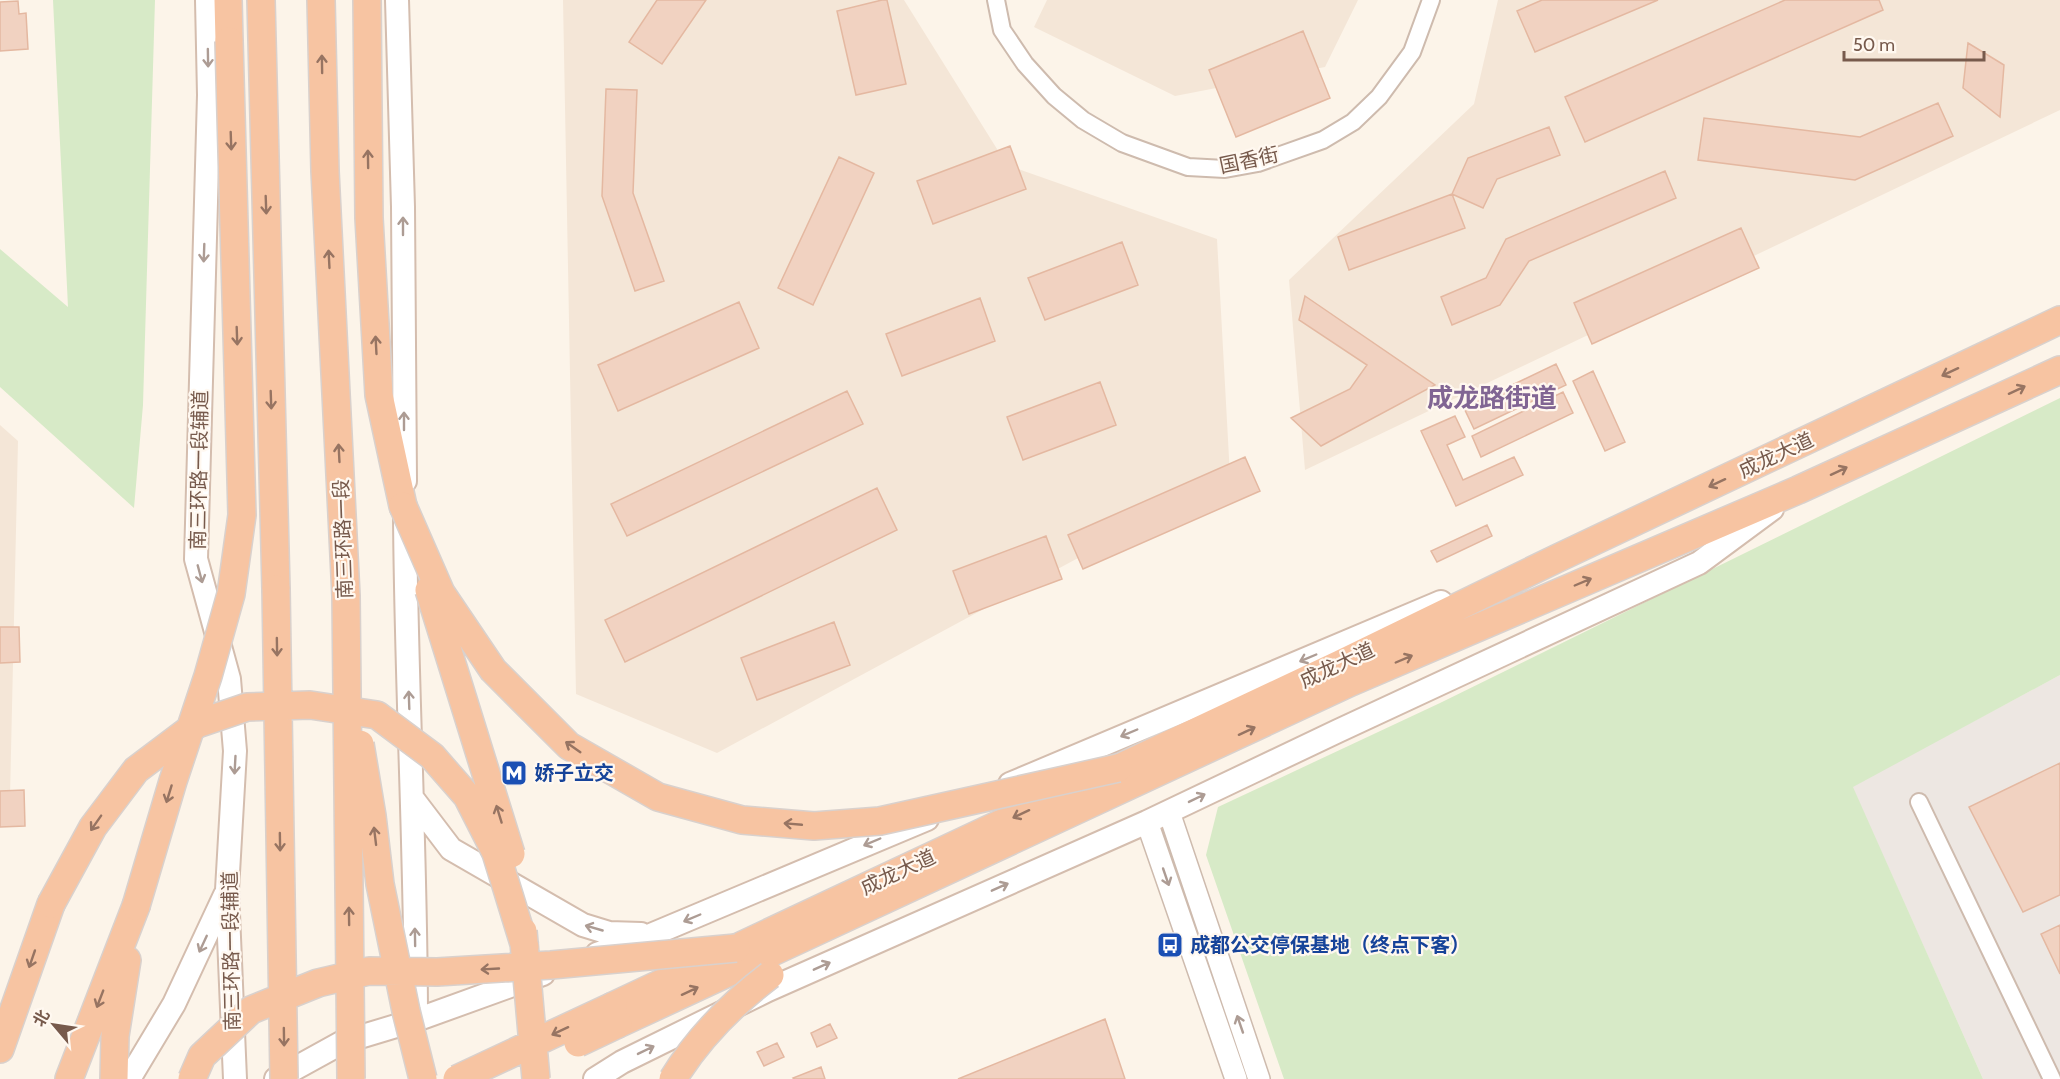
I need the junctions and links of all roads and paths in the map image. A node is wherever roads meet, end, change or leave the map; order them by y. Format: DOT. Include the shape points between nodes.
graph roads {
  1 [pos="207,0"];
  2 [pos="228,0"];
  3 [pos="261,0"];
  4 [pos="321,0"];
  5 [pos="367,0"];
  6 [pos="397,0"];
  7 [pos="996,0"];
  8 [pos="1431,0"];
  9 [pos="2060,320"];
  10 [pos="2060,370"];
  11 [pos="1798,490"];
  12 [pos="403,506"];
  13 [pos="1558,558"];
  14 [pos="345,662"];
  15 [pos="1345,673"];
  16 [pos="1124,777"];
  17 [pos="413,799"];
  18 [pos="1919,802"];
  19 [pos="1169,812"];
  20 [pos="1147,822"];
  21 [pos="227,890"];
  22 [pos="136,906"];
  23 [pos="651,935"];
  24 [pos="525,946"];
  25 [pos="736,948"];
  26 [pos="616,1015"];
  27 [pos="416,1020"];
  28 [pos="0,1049"];
  29 [pos="622,1062"];
  30 [pos="69,1079"];
  31 [pos="114,1079"];
  32 [pos="129,1079"];
  33 [pos="192,1079"];
  34 [pos="235,1079"];
  35 [pos="276,1079"];
  36 [pos="284,1079"];
  37 [pos="351,1079"];
  38 [pos="412,1079"];
  39 [pos="423,1079"];
  40 [pos="457,1079"];
  41 [pos="501,1079"];
  42 [pos="536,1079"];
  43 [pos="595,1079"];
  44 [pos="604,1079"];
  45 [pos="673,1079"];
  46 [pos="1236,1079"];
  47 [pos="1259,1079"];
  48 [pos="2052,1079"];
  1 -- 21 [label="main road, 南三环路一段辅道, one-way" via="209,95 196,559 229,679 235,751"];
  2 -- 22 [label="highway, one-way, bridge" via="242,515 231,594"];
  3 -- 36 [label="highway, one-way, bridge"];
  14 -- 4 [label="highway, 南三环路一段, one-way, bridge" via="346,596 325,171"];
  12 -- 5 [label="highway, one-way" via="379,395 369,218"];
  17 -- 6 [label="main road, one-way" via="405,615 403,207"];
  7 -- 8 [label="street, 国香街" via="1002,30 1025,64 1083,120 1122,143 1188,167 1225,169 1258,163 1323,140 1353,122 1379,98 1412,52"];
  9 -- 13 [label="highway, 成龙大道, one-way"];
  11 -- 10 [label="highway, 成龙大道, one-way"];
  15 -- 11 [label="highway, 成龙大道, one-way"];
  19 -- 11 [label="main road, one-way" via="1699,562"];
  16 -- 12 [label="highway, one-way, bridge" via="879,821 814,826 742,820 658,797 569,746 493,670 441,593"];
  24 -- 12 [label="highway, one-way, bridge" via="515,868"];
  13 -- 15 [label="highway, 成龙大道"];
  13 -- 23 [label="main road, one-way" via="1433,605"];
  37 -- 14 [label="highway, 南三环路一段, one-way, bridge"];
  39 -- 14 [label="highway, one-way, bridge" via="380,884"];
  15 -- 16 [label="highway, 成龙大道"];
  16 -- 25 [label="highway, 成龙大道, one-way, bridge"];
  26 -- 16 [label="highway, 成龙大道, one-way"];
  16 -- 45 [label="highway, bridge" via="996,866 849,930 770,975 743,996 689,1053"];
  23 -- 17 [label="main road, one-way" via="609,933 583,925 451,849"];
  27 -- 17 [label="main road, one-way"];
  18 -- 48 [label="street"];
  19 -- 20 [label="main road"];
  47 -- 19 [label="street, one-way"];
  29 -- 20 [label="main road, one-way" via="768,990"];
  20 -- 46 [label="street, one-way"];
  21 -- 32 [label="main road, one-way" via="174,1004"];
  21 -- 34 [label="main road, 南三环路一段辅道"];
  22 -- 30 [label="highway, one-way"];
  22 -- 31 [label="highway" via="115,1036"];
  23 -- 27 [label="main road"];
  24 -- 28 [label="highway, one-way, bridge" via="496,853 467,796 432,756 377,715 310,705 247,707 197,724 136,770 93,827 51,904"];
  24 -- 42 [label="highway, bridge"];
  25 -- 26 [label="highway, 成龙大道, bridge"];
  25 -- 33 [label="highway, one-way, bridge" via="551,965 436,972 369,971 318,983 251,1010 202,1056"];
  26 -- 40 [label="highway, one-way, bridge"];
  26 -- 41 [label="highway, bridge"];
  27 -- 35 [label="main road" via="343,1042"];
  27 -- 38 [label="main road"];
  29 -- 43 [label="main road"];
  29 -- 44 [label="street"];
}
